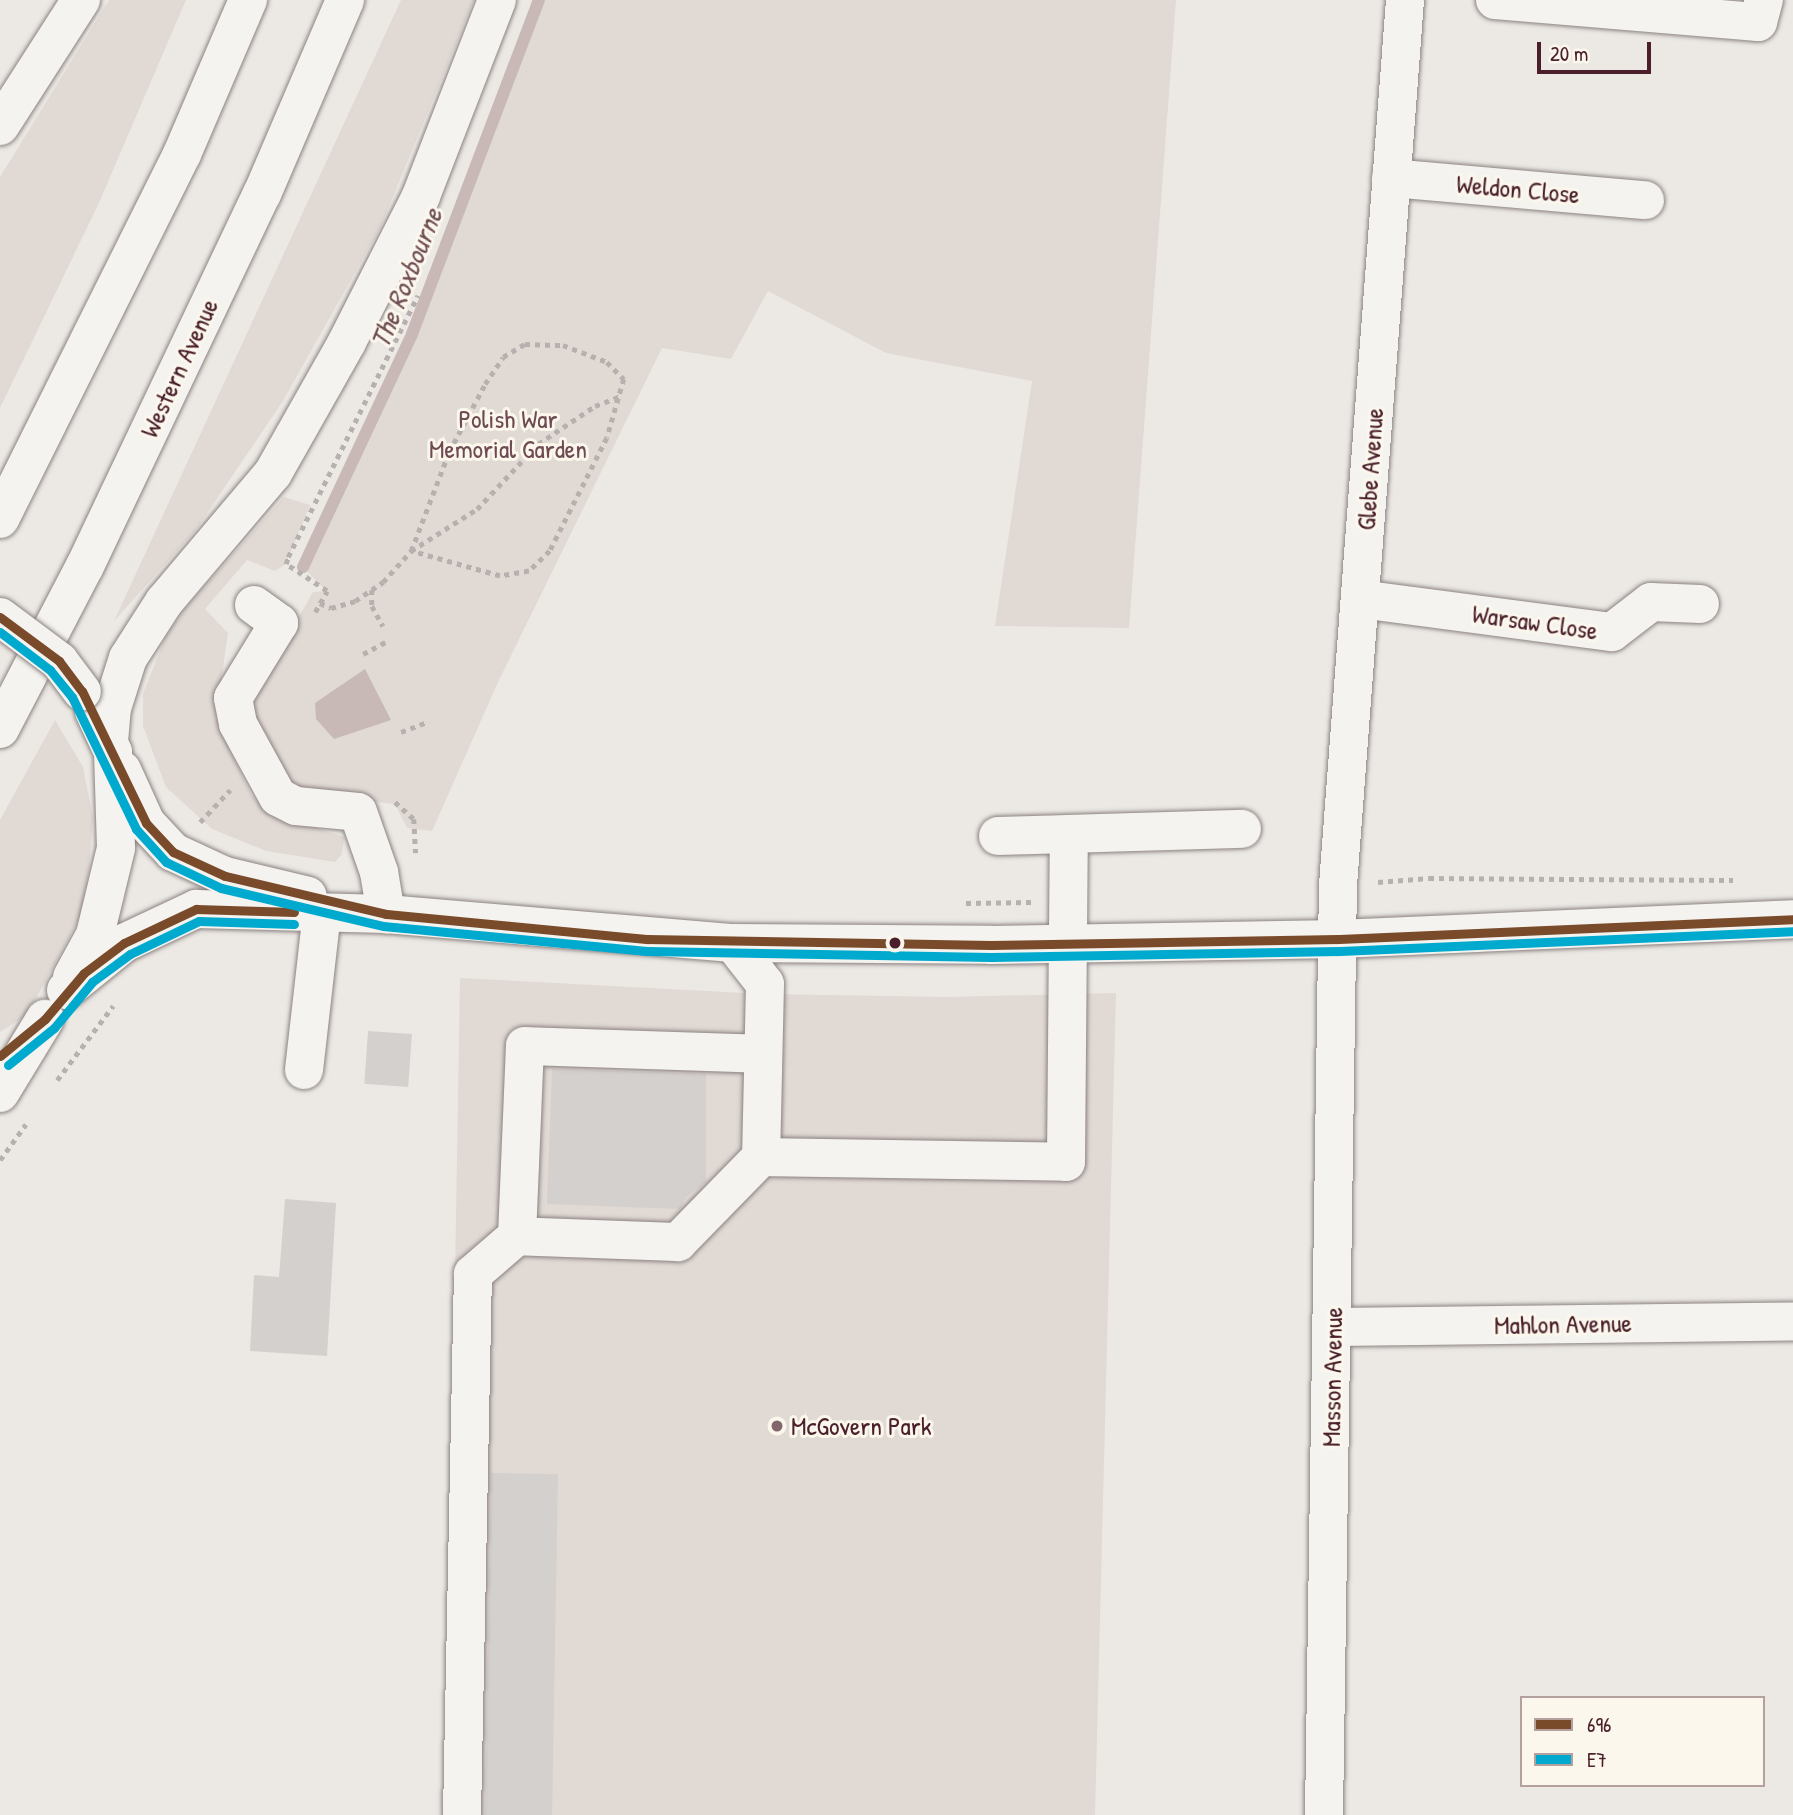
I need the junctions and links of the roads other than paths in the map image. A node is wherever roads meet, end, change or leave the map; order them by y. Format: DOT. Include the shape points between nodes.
graph roads {
  1 [pos="81,0"];
  2 [pos="248,0"];
  3 [pos="345,0"];
  4 [pos="497,0"];
  5 [pos="1405,0"];
  6 [pos="1495,0"];
  7 [pos="1764,0"];
  8 [pos="0,126"];
  9 [pos="1391,178"];
  10 [pos="1645,200"];
  11 [pos="0,519"];
  12 [pos="1360,599"];
  13 [pos="1700,604"];
  14 [pos="254,605"];
  15 [pos="0,617"];
  16 [pos="0,729"];
  17 [pos="111,747"];
  18 [pos="1242,829"];
  19 [pos="1069,834"];
  20 [pos="998,836"];
  21 [pos="322,912"];
  22 [pos="386,915"];
  23 [pos="1793,919"];
  24 [pos="1338,939"];
  25 [pos="733,943"];
  26 [pos="1071,943"];
  27 [pos="56,1005"];
  28 [pos="763,1054"];
  29 [pos="0,1056"];
  30 [pos="304,1070"];
  31 [pos="0,1093"];
  32 [pos="761,1157"];
  33 [pos="517,1236"];
  34 [pos="1793,1321"];
  35 [pos="1333,1328"];
  36 [pos="462,1815"];
  37 [pos="1324,1815"];
  1 -- 8 [label="main road"];
  2 -- 11 [label="main road" via="182,154"];
  3 -- 16 [label="main road, Western Avenue" via="262,194 85,566"];
  4 -- 17 [label="main road" via="422,196 347,342 273,473 164,602 128,658 112,708"];
  5 -- 9 [label="main road, Glebe Avenue"];
  6 -- 7 [label="main road" via="1758,22"];
  9 -- 10 [label="main road, Weldon Close"];
  9 -- 12 [label="main road, Glebe Avenue"];
  12 -- 13 [label="main road, Warsaw Close" via="1612,632 1651,602"];
  12 -- 24 [label="main road, Glebe Avenue"];
  14 -- 22 [label="main road" via="279,623 233,698 238,724 278,797 296,806 358,812 379,872"];
  15 -- 17 [label="main road, bridge" via="59,661 82,691"];
  17 -- 22 [label="main road" via="146,823 173,852 225,876"];
  17 -- 27 [label="main road" via="116,848 108,892 95,935"];
  18 -- 19 [label="main road"];
  19 -- 20 [label="main road"];
  19 -- 26 [label="main road"];
  21 -- 22 [label="main road"];
  21 -- 27 [label="main road" via="196,909 124,943"];
  21 -- 30 [label="main road"];
  22 -- 25 [label="main road"];
  23 -- 24 [label="main road"];
  24 -- 26 [label="main road"];
  24 -- 35 [label="main road, Masson Avenue"];
  25 -- 26 [label="main road"];
  25 -- 28 [label="main road" via="765,984"];
  26 -- 32 [label="main road" via="1066,1162"];
  27 -- 29 [label="main road"];
  27 -- 31 [label="main road"];
  28 -- 32 [label="main road"];
  28 -- 33 [label="main road" via="525,1046"];
  32 -- 33 [label="main road" via="678,1242"];
  33 -- 36 [label="main road" via="473,1274"];
  34 -- 35 [label="main road, Mahlon Avenue"];
  35 -- 37 [label="main road, Masson Avenue"];
}
